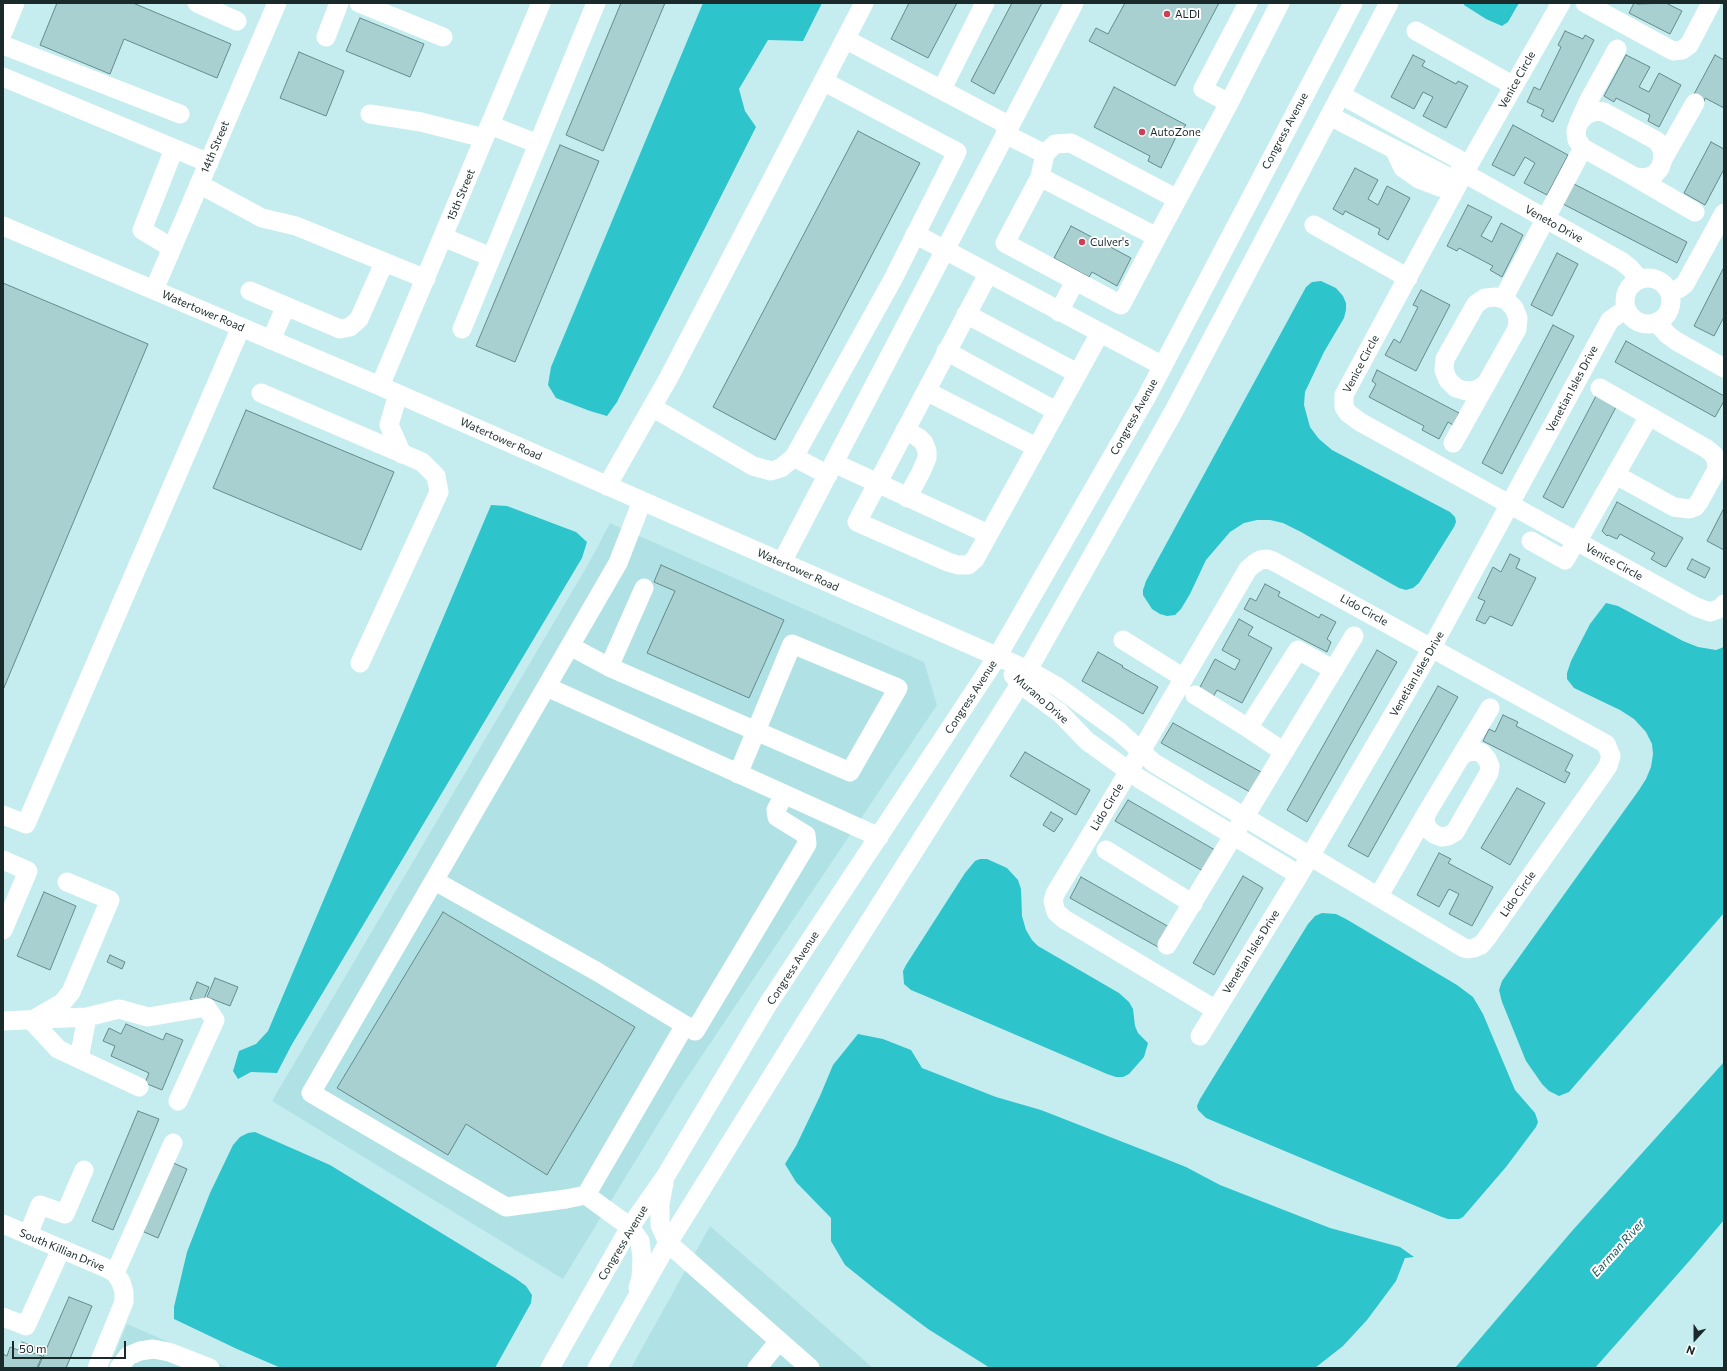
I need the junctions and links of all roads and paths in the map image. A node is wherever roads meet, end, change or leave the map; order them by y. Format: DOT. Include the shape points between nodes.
graph roads {
  1 [pos="15,3"];
  2 [pos="197,3"];
  3 [pos="277,3"];
  4 [pos="339,3"];
  5 [pos="359,3"];
  6 [pos="541,3"];
  7 [pos="596,3"];
  8 [pos="864,3"];
  9 [pos="984,3"];
  10 [pos="1074,3"];
  11 [pos="1248,3"];
  12 [pos="1280,3"];
  13 [pos="1352,3"];
  14 [pos="1389,3"];
  15 [pos="1561,3"];
  16 [pos="1585,3"];
  17 [pos="1610,9"];
  18 [pos="1724,9"];
  19 [pos="1708,10"];
  20 [pos="237,21"];
  21 [pos="1416,31"];
  22 [pos="3,32"];
  23 [pos="326,37"];
  24 [pos="443,37"];
  25 [pos="845,39"];
  26 [pos="3,45"];
  27 [pos="1617,49"];
  28 [pos="3,77"];
  29 [pos="823,81"];
  30 [pos="1514,86"];
  31 [pos="942,89"];
  32 [pos="1341,95"];
  33 [pos="1229,103"];
  34 [pos="1695,103"];
  35 [pos="180,114"];
  36 [pos="370,114"];
  37 [pos="1330,116"];
  38 [pos="1579,122"];
  39 [pos="1007,130"];
  40 [pos="487,132"];
  41 [pos="1423,140"];
  42 [pos="538,144"];
  43 [pos="1583,148"];
  44 [pos="174,149"];
  45 [pos="1394,150"];
  46 [pos="1045,154"];
  47 [pos="1412,159"];
  48 [pos="1663,159"];
  49 [pos="209,163"];
  50 [pos="1458,176"];
  51 [pos="1040,177"];
  52 [pos="1636,177"];
  53 [pos="199,184"];
  54 [pos="1177,199"];
  55 [pos="1695,212"];
  56 [pos="1724,213"];
  57 [pos="1545,219"];
  58 [pos="1314,225"];
  59 [pos="3,226"];
  60 [pos="916,234"];
  61 [pos="443,237"];
  62 [pos="1157,237"];
  63 [pos="172,248"];
  64 [pos="944,251"];
  65 [pos="491,257"];
  66 [pos="384,263"];
  67 [pos="988,274"];
  68 [pos="1408,278"];
  69 [pos="1640,279"];
  70 [pos="426,280"];
  71 [pos="1075,281"];
  72 [pos="154,290"];
  73 [pos="250,291"];
  74 [pos="1670,293"];
  75 [pos="1503,299"];
  76 [pos="286,306"];
  77 [pos="1626,309"];
  78 [pos="1059,312"];
  79 [pos="966,314"];
  80 [pos="1657,323"];
  81 [pos="241,327"];
  82 [pos="462,329"];
  83 [pos="1100,333"];
  84 [pos="271,340"];
  85 [pos="946,351"];
  86 [pos="1162,366"];
  87 [pos="1724,368"];
  88 [pos="1077,373"];
  89 [pos="1486,384"];
  90 [pos="380,386"];
  91 [pos="1600,388"];
  92 [pos="926,391"];
  93 [pos="260,394"];
  94 [pos="398,394"];
  95 [pos="652,407"];
  96 [pos="1056,411"];
  97 [pos="1649,416"];
  98 [pos="905,430"];
  99 [pos="1453,443"];
  100 [pos="1036,447"];
  101 [pos="402,454"];
  102 [pos="794,457"];
  103 [pos="831,469"];
  104 [pos="1616,475"];
  105 [pos="877,484"];
  106 [pos="606,486"];
  107 [pos="907,498"];
  108 [pos="642,501"];
  109 [pos="1510,504"];
  110 [pos="988,534"];
  111 [pos="1531,541"];
  112 [pos="1577,541"];
  113 [pos="782,562"];
  114 [pos="644,588"];
  115 [pos="1724,604"];
  116 [pos="1354,636"];
  117 [pos="1123,640"];
  118 [pos="570,646"];
  119 [pos="1432,648"];
  120 [pos="997,657"];
  121 [pos="360,663"];
  122 [pos="609,667"];
  123 [pos="1334,670"];
  124 [pos="1024,677"];
  125 [pos="1184,678"];
  126 [pos="547,687"];
  127 [pos="1195,695"];
  128 [pos="1490,708"];
  129 [pos="1248,728"];
  130 [pos="756,731"];
  131 [pos="1141,751"];
  132 [pos="1284,752"];
  133 [pos="1461,756"];
  134 [pos="1129,771"];
  135 [pos="738,774"];
  136 [pos="784,795"];
  137 [pos="1426,814"];
  138 [pos="3,815"];
  139 [pos="1245,818"];
  140 [pos="1234,835"];
  141 [pos="879,837"];
  142 [pos="1106,850"];
  143 [pos="1310,857"];
  144 [pos="3,860"];
  145 [pos="1299,875"];
  146 [pos="435,881"];
  147 [pos="67,882"];
  148 [pos="1378,898"];
  149 [pos="1193,904"];
  150 [pos="3,930"];
  151 [pos="1167,945"];
  152 [pos="1216,1010"];
  153 [pos="87,1017"];
  154 [pos="32,1020"];
  155 [pos="3,1021"];
  156 [pos="685,1025"];
  157 [pos="1200,1036"];
  158 [pos="79,1059"];
  159 [pos="140,1087"];
  160 [pos="178,1101"];
  161 [pos="173,1143"];
  162 [pos="84,1170"];
  163 [pos="665,1177"];
  164 [pos="586,1194"];
  165 [pos="3,1225"];
  166 [pos="630,1227"];
  167 [pos="28,1235"];
  168 [pos="668,1243"];
  169 [pos="61,1249"];
  170 [pos="115,1273"];
  171 [pos="630,1310"];
  172 [pos="3,1317"];
  173 [pos="779,1341"];
  174 [pos="97,1368"];
  175 [pos="119,1368"];
  176 [pos="210,1368"];
  177 [pos="550,1368"];
  178 [pos="597,1368"];
  179 [pos="757,1368"];
  180 [pos="810,1368"];
  1 -- 22 [label="street"];
  2 -- 20 [label="street"];
  3 -- 49 [label="street, 14th Street"];
  4 -- 23 [label="street"];
  5 -- 24 [label="street"];
  6 -- 40 [label="street, 15th Street"];
  7 -- 42 [label="street"];
  8 -- 25 [label="street"];
  9 -- 31 [label="street"];
  10 -- 39 [label="street"];
  11 -- 33 [label="street" via="1203,89"];
  12 -- 33 [label="street"];
  13 -- 86 [label="street, Congress Avenue"];
  14 -- 32 [label="street"];
  15 -- 30 [label="street, Venice Circle"];
  16 -- 17 [label="street"];
  17 -- 19 [label="street" via="1673,51 1682,50 1689,45"];
  18 -- 19 [label="street"];
  21 -- 30 [label="street"];
  25 -- 29 [label="street"];
  25 -- 31 [label="street"];
  26 -- 35 [label="street"];
  27 -- 38 [label="street"];
  28 -- 44 [label="street"];
  29 -- 60 [label="street" via="958,152"];
  29 -- 95 [label="street"];
  30 -- 50 [label="street, Venice Circle"];
  31 -- 39 [label="street"];
  32 -- 37 [label="street"];
  32 -- 41 [label="street"];
  33 -- 54 [label="street"];
  34 -- 48 [label="street"];
  36 -- 40 [label="street"];
  37 -- 45 [label="street, Veneto Drive"];
  37 -- 124 [label="street" via="1175,409"];
  38 -- 43 [label="street" via="1577,140"];
  38 -- 48 [label="street" via="1595,111 1604,112 1657,141 1662,149"];
  39 -- 46 [label="street"];
  39 -- 64 [label="street"];
  40 -- 42 [label="street"];
  40 -- 61 [label="street, 15th Street"];
  41 -- 47 [label="street"];
  41 -- 50 [label="street" via="1458,159"];
  42 -- 65 [label="street"];
  43 -- 52 [label="street"];
  43 -- 57 [label="street"];
  44 -- 49 [label="street"];
  44 -- 63 [label="street" via="142,230"];
  45 -- 47 [label="street, Veneto Drive"];
  45 -- 50 [label="street" via="1403,168 1419,179 1440,187"];
  46 -- 51 [label="street"];
  46 -- 54 [label="street" via="1055,144 1071,143"];
  47 -- 50 [label="street, Veneto Drive"];
  48 -- 52 [label="street" via="1654,175"];
  49 -- 53 [label="street, 14th Street"];
  50 -- 57 [label="street, Veneto Drive"];
  50 -- 68 [label="street, Venice Circle"];
  51 -- 62 [label="street"];
  51 -- 71 [label="street" via="1005,243"];
  52 -- 55 [label="street"];
  53 -- 63 [label="street, 14th Street"];
  53 -- 66 [label="street" via="262,218 296,226"];
  54 -- 62 [label="street"];
  56 -- 74 [label="street" via="1685,284"];
  57 -- 69 [label="street, Veneto Drive" via="1621,262"];
  57 -- 75 [label="street"];
  58 -- 68 [label="street"];
  59 -- 72 [label="street, Watertower Road"];
  60 -- 64 [label="street"];
  60 -- 102 [label="street"];
  61 -- 65 [label="street"];
  61 -- 70 [label="street, 15th Street"];
  62 -- 71 [label="street" via="1121,305"];
  63 -- 72 [label="street, 14th Street"];
  64 -- 67 [label="street"];
  64 -- 103 [label="street"];
  65 -- 82 [label="street"];
  66 -- 70 [label="street"];
  66 -- 76 [label="street" via="359,319 350,327 340,329"];
  67 -- 78 [label="street"];
  67 -- 79 [label="street"];
  68 -- 109 [label="street, Venice Circle" via="1344,395 1344,407 1360,422"];
  69 -- 74 [label="street" via="1651,278 1661,282"];
  69 -- 77 [label="street" via="1632,284 1626,293"];
  70 -- 90 [label="street, 15th Street"];
  71 -- 78 [label="street"];
  72 -- 81 [label="street, Watertower Road"];
  73 -- 76 [label="street"];
  74 -- 80 [label="street" via="1670,310"];
  75 -- 89 [label="street" via="1514,308 1518,318 1517,329"];
  75 -- 89 [label="street" via="1485,298 1476,304 1445,359 1444,370 1448,380 1456,388 1472,391"];
  76 -- 84 [label="street"];
  77 -- 80 [label="street" via="1635,320 1645,324"];
  77 -- 109 [label="street, Venetian Isles Drive" via="1610,320"];
  78 -- 83 [label="street"];
  79 -- 85 [label="street"];
  79 -- 88 [label="street"];
  80 -- 87 [label="street" via="1676,341"];
  81 -- 84 [label="street, Watertower Road"];
  81 -- 138 [label="street" via="26,824"];
  83 -- 86 [label="street"];
  83 -- 88 [label="street"];
  84 -- 90 [label="street, Watertower Road"];
  85 -- 92 [label="street"];
  85 -- 96 [label="street"];
  86 -- 120 [label="street, Congress Avenue"];
  88 -- 96 [label="street"];
  89 -- 99 [label="street"];
  90 -- 94 [label="street, Watertower Road"];
  91 -- 97 [label="street"];
  92 -- 98 [label="street"];
  92 -- 100 [label="street"];
  93 -- 101 [label="street"];
  94 -- 101 [label="street" via="389,425"];
  94 -- 106 [label="street, Watertower Road"];
  95 -- 102 [label="street" via="753,466 771,471 781,468"];
  95 -- 106 [label="street"];
  96 -- 100 [label="street"];
  97 -- 104 [label="street"];
  97 -- 104 [label="street" via="1714,455 1716,471 1700,502 1689,509 1674,507"];
  98 -- 105 [label="street"];
  98 -- 107 [label="street" via="924,443 927,451 927,458"];
  100 -- 110 [label="street"];
  101 -- 121 [label="street" via="422,462 436,476 439,492"];
  102 -- 103 [label="street"];
  103 -- 105 [label="street"];
  103 -- 113 [label="street"];
  104 -- 112 [label="street"];
  105 -- 107 [label="street"];
  105 -- 110 [label="street" via="857,522 958,565 968,565 975,560"];
  106 -- 108 [label="street, Watertower Road"];
  107 -- 110 [label="street"];
  108 -- 113 [label="street, Watertower Road"];
  108 -- 118 [label="street" via="618,563"];
  109 -- 112 [label="street, Venice Circle"];
  109 -- 119 [label="street, Venetian Isles Drive"];
  111 -- 112 [label="street" via="1565,560"];
  112 -- 115 [label="street, Venice Circle" via="1704,611 1715,611"];
  113 -- 120 [label="street, Watertower Road"];
  114 -- 122 [label="street"];
  116 -- 123 [label="street"];
  117 -- 125 [label="street"];
  118 -- 122 [label="street"];
  118 -- 126 [label="street"];
  119 -- 125 [label="street, Lido Circle" via="1267,559 1260,560 1248,569"];
  119 -- 143 [label="street, Venetian Isles Drive"];
  119 -- 148 [label="street, Lido Circle" via="1606,744 1610,760 1600,778 1481,945 1468,949 1458,946"];
  120 -- 124 [label="street, Murano Drive"];
  120 -- 141 [label="street, Congress Avenue"];
  122 -- 130 [label="street"];
  123 -- 129 [label="street" via="1298,650"];
  123 -- 132 [label="street"];
  124 -- 131 [label="street, Murano Drive" via="1058,687 1120,732"];
  124 -- 134 [label="street, Murano Drive" via="1087,742"];
  124 -- 168 [label="street"];
  125 -- 131 [label="street, Lido Circle"];
  126 -- 135 [label="street"];
  126 -- 146 [label="street"];
  127 -- 129 [label="street"];
  128 -- 133 [label="street"];
  129 -- 132 [label="street"];
  130 -- 130 [label="street" via="850,772 898,688 792,644"];
  130 -- 135 [label="street"];
  131 -- 134 [label="street, Lido Circle"];
  131 -- 139 [label="street, Murano Drive" via="1154,763"];
  132 -- 139 [label="street"];
  133 -- 137 [label="street"];
  133 -- 137 [label="street" via="1467,752 1482,753 1490,766 1489,773 1454,832 1440,837 1434,834 1425,822"];
  134 -- 140 [label="street, Murano Drive"];
  134 -- 152 [label="street, Lido Circle" via="1055,894 1053,901 1056,912 1064,920"];
  135 -- 136 [label="street"];
  136 -- 141 [label="street"];
  136 -- 156 [label="street" via="776,810 777,817 806,835 807,844 695,1031"];
  137 -- 148 [label="street"];
  139 -- 140 [label="street"];
  139 -- 143 [label="street, Murano Drive"];
  140 -- 145 [label="street, Murano Drive"];
  140 -- 149 [label="street"];
  141 -- 163 [label="street, Congress Avenue" via="768,1004"];
  142 -- 149 [label="street"];
  143 -- 145 [label="street, Venetian Isles Drive"];
  143 -- 148 [label="street, Lido Circle"];
  144 -- 150 [label="street" via="28,871"];
  145 -- 152 [label="street, Venetian Isles Drive"];
  146 -- 156 [label="street" via="596,971"];
  146 -- 164 [label="street" via="311,1093 506,1207"];
  147 -- 154 [label="street" via="110,900 71,992 62,1003"];
  149 -- 151 [label="street"];
  152 -- 157 [label="street, Venetian Isles Drive"];
  153 -- 154 [label="street"];
  153 -- 158 [label="street"];
  153 -- 160 [label="street" via="118,1009 148,1017 206,1007 215,1020"];
  154 -- 155 [label="street"];
  154 -- 158 [label="street" via="58,1049"];
  156 -- 164 [label="street"];
  158 -- 159 [label="street"];
  161 -- 170 [label="street"];
  162 -- 167 [label="street" via="65,1214 40,1206"];
  163 -- 166 [label="street, Congress Avenue"];
  163 -- 168 [label="street" via="660,1204 660,1225"];
  164 -- 166 [label="street"];
  165 -- 167 [label="street, South Killian Drive"];
  166 -- 171 [label="street" via="640,1241 642,1258 641,1278"];
  166 -- 177 [label="street, Congress Avenue"];
  167 -- 169 [label="street, South Killian Drive"];
  168 -- 171 [label="street"];
  168 -- 173 [label="street"];
  169 -- 170 [label="street, South Killian Drive"];
  169 -- 172 [label="street" via="26,1326"];
  170 -- 174 [label="street, South Killian Drive" via="123,1287 124,1302"];
  171 -- 178 [label="street"];
  173 -- 179 [label="street"];
  173 -- 180 [label="street"];
  175 -- 176 [label="street" via="128,1356 153,1349 169,1352"];
}
